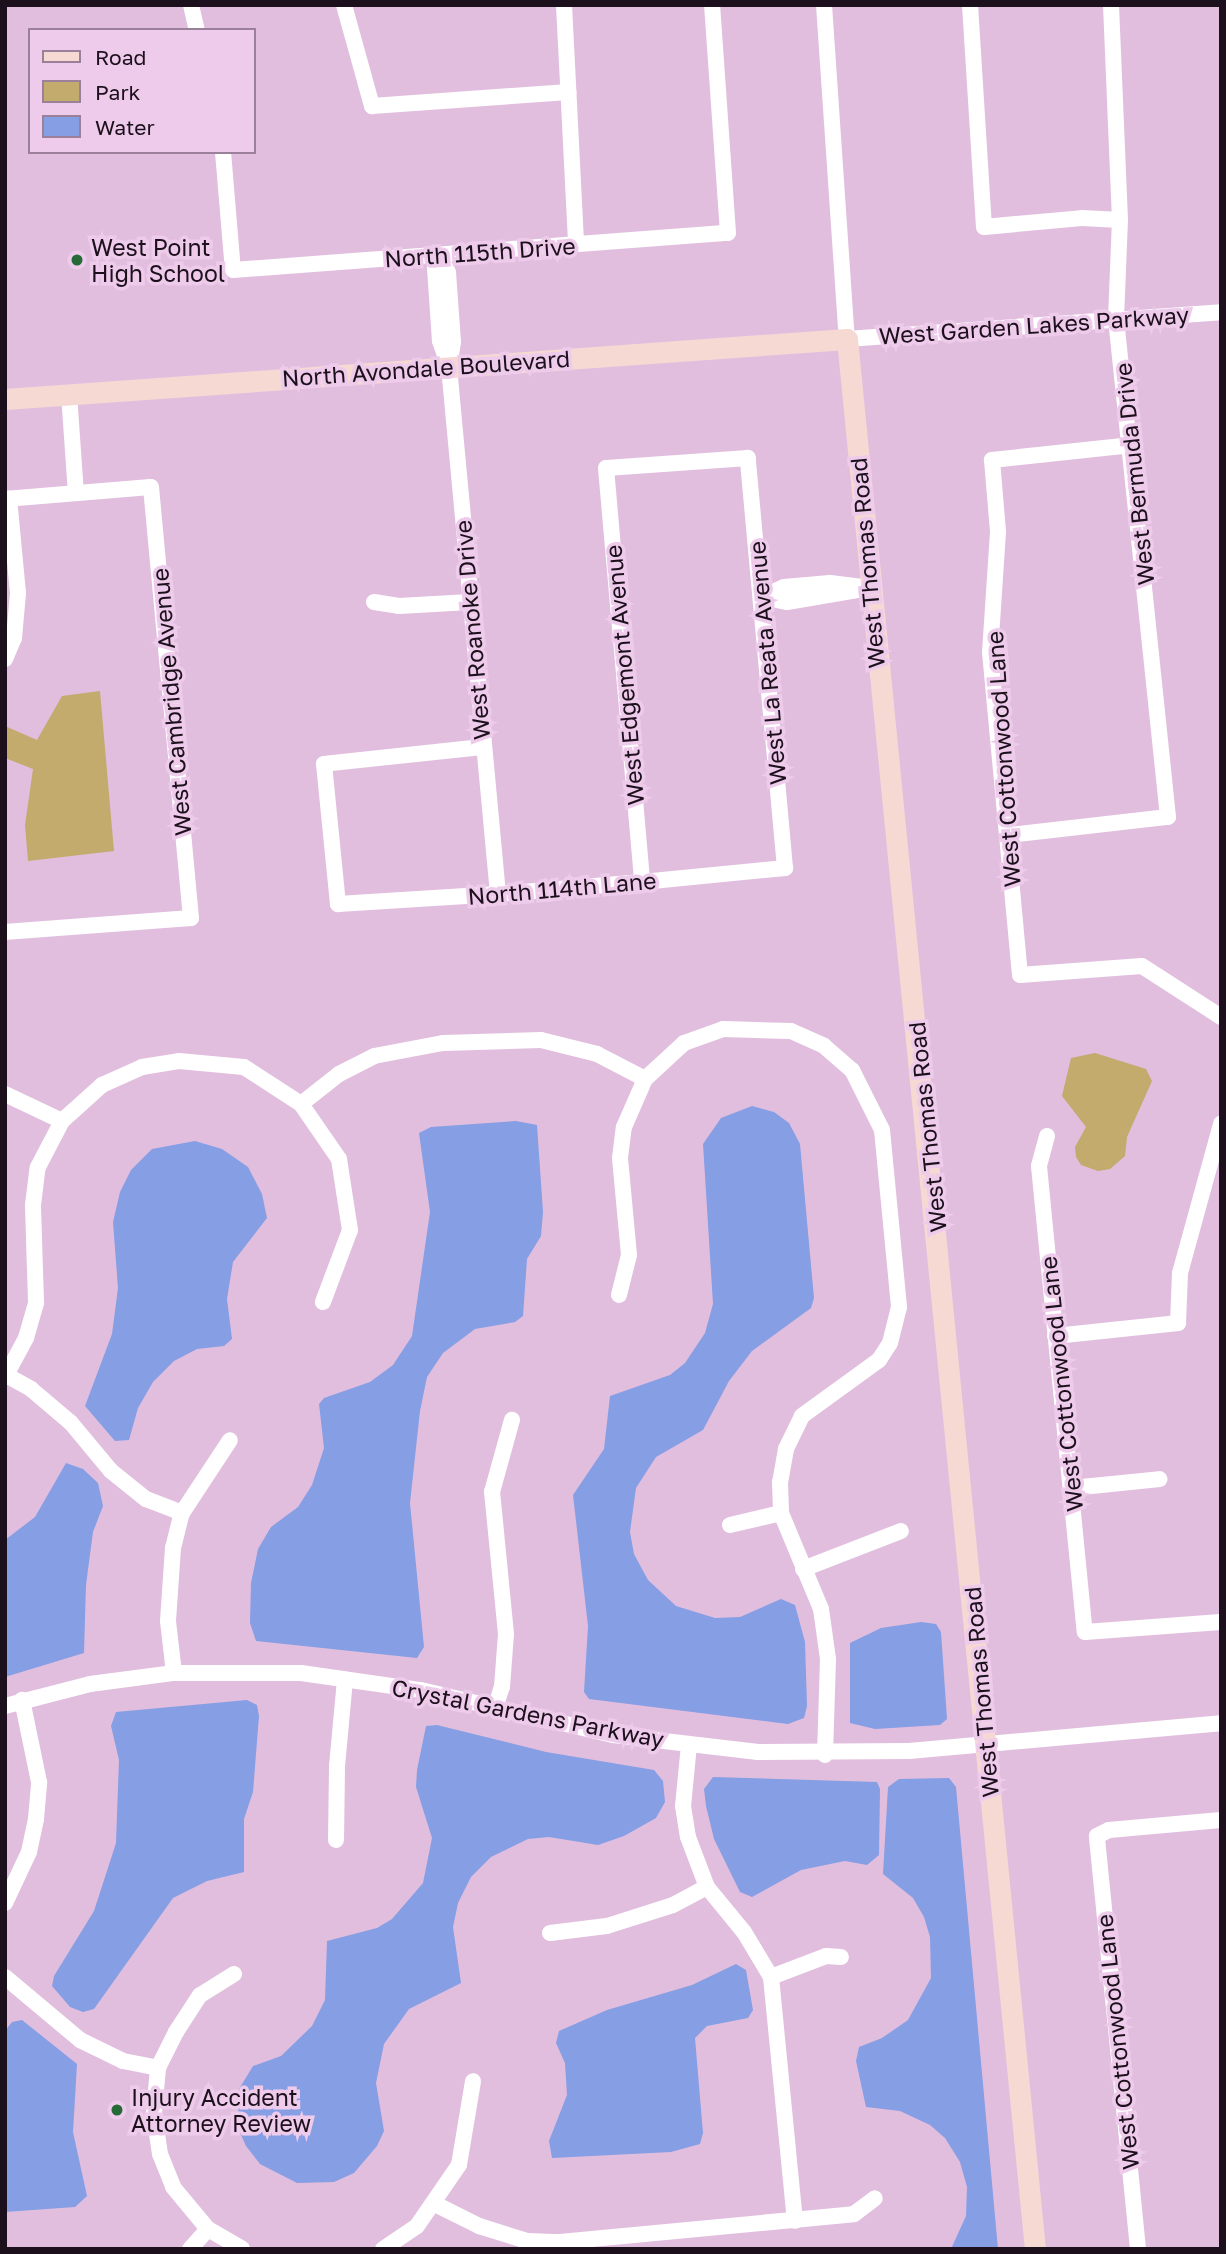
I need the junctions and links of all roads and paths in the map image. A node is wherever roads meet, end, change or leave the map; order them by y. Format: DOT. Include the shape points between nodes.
graph roads {
  1 [pos="191,5"];
  2 [pos="344,5"];
  3 [pos="564,5"];
  4 [pos="712,5"];
  5 [pos="824,5"];
  6 [pos="971,5"];
  7 [pos="1111,5"];
  8 [pos="197,28"];
  9 [pos="569,92"];
  10 [pos="223,154"];
  11 [pos="1120,220"];
  12 [pos="576,244"];
  13 [pos="439,256"];
  14 [pos="1221,312"];
  15 [pos="1116,319"];
  16 [pos="847,339"];
  17 [pos="449,367"];
  18 [pos="69,394"];
  19 [pos="5,399"];
  20 [pos="1132,445"];
  21 [pos="606,468"];
  22 [pos="76,493"];
  23 [pos="7,498"];
  24 [pos="869,588"];
  25 [pos="761,597"];
  26 [pos="374,602"];
  27 [pos="470,603"];
  28 [pos="5,659"];
  29 [pos="482,747"];
  30 [pos="1009,835"];
  31 [pos="785,868"];
  32 [pos="642,882"];
  33 [pos="498,894"];
  34 [pos="5,932"];
  35 [pos="1221,1017"];
  36 [pos="645,1079"];
  37 [pos="5,1094"];
  38 [pos="301,1104"];
  39 [pos="62,1121"];
  40 [pos="1221,1124"];
  41 [pos="1047,1136"];
  42 [pos="619,1294"];
  43 [pos="324,1302"];
  44 [pos="1055,1336"];
  45 [pos="6,1376"];
  46 [pos="512,1420"];
  47 [pos="230,1440"];
  48 [pos="1160,1479"];
  49 [pos="1072,1488"];
  50 [pos="182,1513"];
  51 [pos="781,1513"];
  52 [pos="730,1525"];
  53 [pos="901,1531"];
  54 [pos="803,1569"];
  55 [pos="1221,1622"];
  56 [pos="174,1673"];
  57 [pos="345,1679"];
  58 [pos="22,1700"];
  59 [pos="5,1706"];
  60 [pos="495,1708"];
  61 [pos="1221,1723"];
  62 [pos="689,1745"];
  63 [pos="986,1746"];
  64 [pos="825,1755"];
  65 [pos="1221,1820"];
  66 [pos="336,1840"];
  67 [pos="707,1887"];
  68 [pos="5,1903"];
  69 [pos="550,1933"];
  70 [pos="841,1957"];
  71 [pos="234,1974"];
  72 [pos="5,1977"];
  73 [pos="771,1977"];
  74 [pos="158,2068"];
  75 [pos="472,2081"];
  76 [pos="876,2198"];
  77 [pos="435,2204"];
  78 [pos="795,2221"];
  79 [pos="208,2230"];
  80 [pos="190,2249"];
  81 [pos="242,2249"];
  82 [pos="383,2249"];
  83 [pos="1035,2249"];
  84 [pos="1138,2249"];
  1 -- 8 [label="street"];
  2 -- 9 [label="street" via="372,106"];
  3 -- 9 [label="street"];
  4 -- 12 [label="street, North 115th Drive" via="728,233"];
  5 -- 16 [label="street, West Thomas Road"];
  6 -- 11 [label="street" via="984,227 1082,218"];
  7 -- 11 [label="street, West Bermuda Drive"];
  9 -- 12 [label="street"];
  10 -- 13 [label="street, North 115th Drive" via="233,270"];
  11 -- 15 [label="street, West Bermuda Drive"];
  12 -- 13 [label="street, North 115th Drive"];
  13 -- 17 [label="street, West Roanoke Drive" via="435,268 440,341"];
  14 -- 15 [label="street, West Garden Lakes Parkway"];
  15 -- 16 [label="street, West Garden Lakes Parkway"];
  15 -- 20 [label="street, West Bermuda Drive"];
  16 -- 17 [label="main road, North Avondale Boulevard"];
  16 -- 24 [label="main road, West Thomas Road"];
  17 -- 18 [label="main road, North Avondale Boulevard"];
  17 -- 27 [label="street, West Roanoke Drive"];
  18 -- 19 [label="main road, North Avondale Boulevard"];
  18 -- 22 [label="street"];
  20 -- 30 [label="street, West Cottonwood Lane" via="992,460 998,532 990,652"];
  20 -- 30 [label="street, West Bermuda Drive" via="1168,817"];
  21 -- 25 [label="street, West La Reata Avenue" via="748,458"];
  21 -- 32 [label="street, West Edgemont Avenue"];
  22 -- 23 [label="street"];
  22 -- 34 [label="street, West Cambridge Avenue" via="151,487 191,918"];
  23 -- 28 [label="street" via="18,593 14,638"];
  24 -- 25 [label="street" via="830,583 784,587"];
  24 -- 63 [label="main road, West Thomas Road" via="921,1061"];
  25 -- 31 [label="street, West La Reata Avenue"];
  26 -- 27 [label="street" via="399,606"];
  27 -- 29 [label="street, West Roanoke Drive"];
  29 -- 33 [label="street, West Roanoke Drive"];
  29 -- 33 [label="street, North 114th Lane" via="324,764 338,904"];
  30 -- 35 [label="street, West Cottonwood Lane" via="1020,975 1142,967 1167,978"];
  31 -- 32 [label="street, North 114th Lane"];
  32 -- 33 [label="street, North 114th Lane"];
  36 -- 38 [label="street" via="597,1054 541,1040 443,1043 374,1056 339,1074"];
  36 -- 42 [label="street" via="624,1127 620,1158 629,1255"];
  36 -- 51 [label="street" via="684,1044 723,1029 791,1031 824,1045 852,1070 882,1130 899,1307 890,1343 879,1360 802,1416 786,1449"];
  37 -- 39 [label="street"];
  38 -- 39 [label="street" via="244,1067 179,1061 142,1068 102,1084"];
  38 -- 43 [label="street" via="339,1159 350,1230"];
  39 -- 45 [label="street" via="38,1167 33,1206 36,1302 26,1338"];
  40 -- 44 [label="street" via="1180,1273 1178,1323"];
  41 -- 44 [label="street, West Cottonwood Lane" via="1039,1166"];
  44 -- 49 [label="street, West Cottonwood Lane"];
  45 -- 50 [label="street" via="32,1389 71,1423 111,1471 146,1499"];
  46 -- 60 [label="street" via="492,1492 506,1634 502,1687"];
  47 -- 50 [label="street"];
  48 -- 49 [label="street"];
  49 -- 55 [label="street, West Cottonwood Lane" via="1085,1632"];
  50 -- 56 [label="street" via="169,1576"];
  51 -- 52 [label="street"];
  51 -- 54 [label="street"];
  53 -- 54 [label="street"];
  54 -- 64 [label="street" via="821,1609 828,1659"];
  56 -- 57 [label="street, Crystal Gardens Parkway" via="301,1673"];
  56 -- 58 [label="street, Crystal Gardens Parkway" via="90,1684"];
  57 -- 60 [label="street, Crystal Gardens Parkway" via="421,1690"];
  57 -- 66 [label="street"];
  58 -- 59 [label="street, Crystal Gardens Parkway"];
  58 -- 68 [label="street" via="34,1742 37,1807 29,1852"];
  60 -- 62 [label="street, Crystal Gardens Parkway" via="613,1735"];
  61 -- 63 [label="street, Crystal Gardens Parkway"];
  62 -- 64 [label="street, Crystal Gardens Parkway"];
  62 -- 67 [label="street" via="683,1805 688,1837"];
  63 -- 64 [label="street, Crystal Gardens Parkway"];
  63 -- 83 [label="main road, West Thomas Road"];
  65 -- 84 [label="street, West Cottonwood Lane" via="1109,1830 1097,1836"];
  67 -- 69 [label="street" via="673,1905 607,1926"];
  67 -- 73 [label="street" via="744,1932"];
  70 -- 73 [label="street" via="825,1956"];
  71 -- 74 [label="street" via="200,1995"];
  72 -- 74 [label="street" via="80,2040 123,2061"];
  73 -- 78 [label="street"];
  74 -- 79 [label="street" via="154,2113 160,2154 173,2187"];
  75 -- 77 [label="street" via="459,2165"];
  76 -- 78 [label="street" via="854,2214"];
  77 -- 78 [label="street" via="527,2241"];
  77 -- 82 [label="street" via="417,2226"];
  79 -- 80 [label="street"];
  79 -- 81 [label="street"];
}
